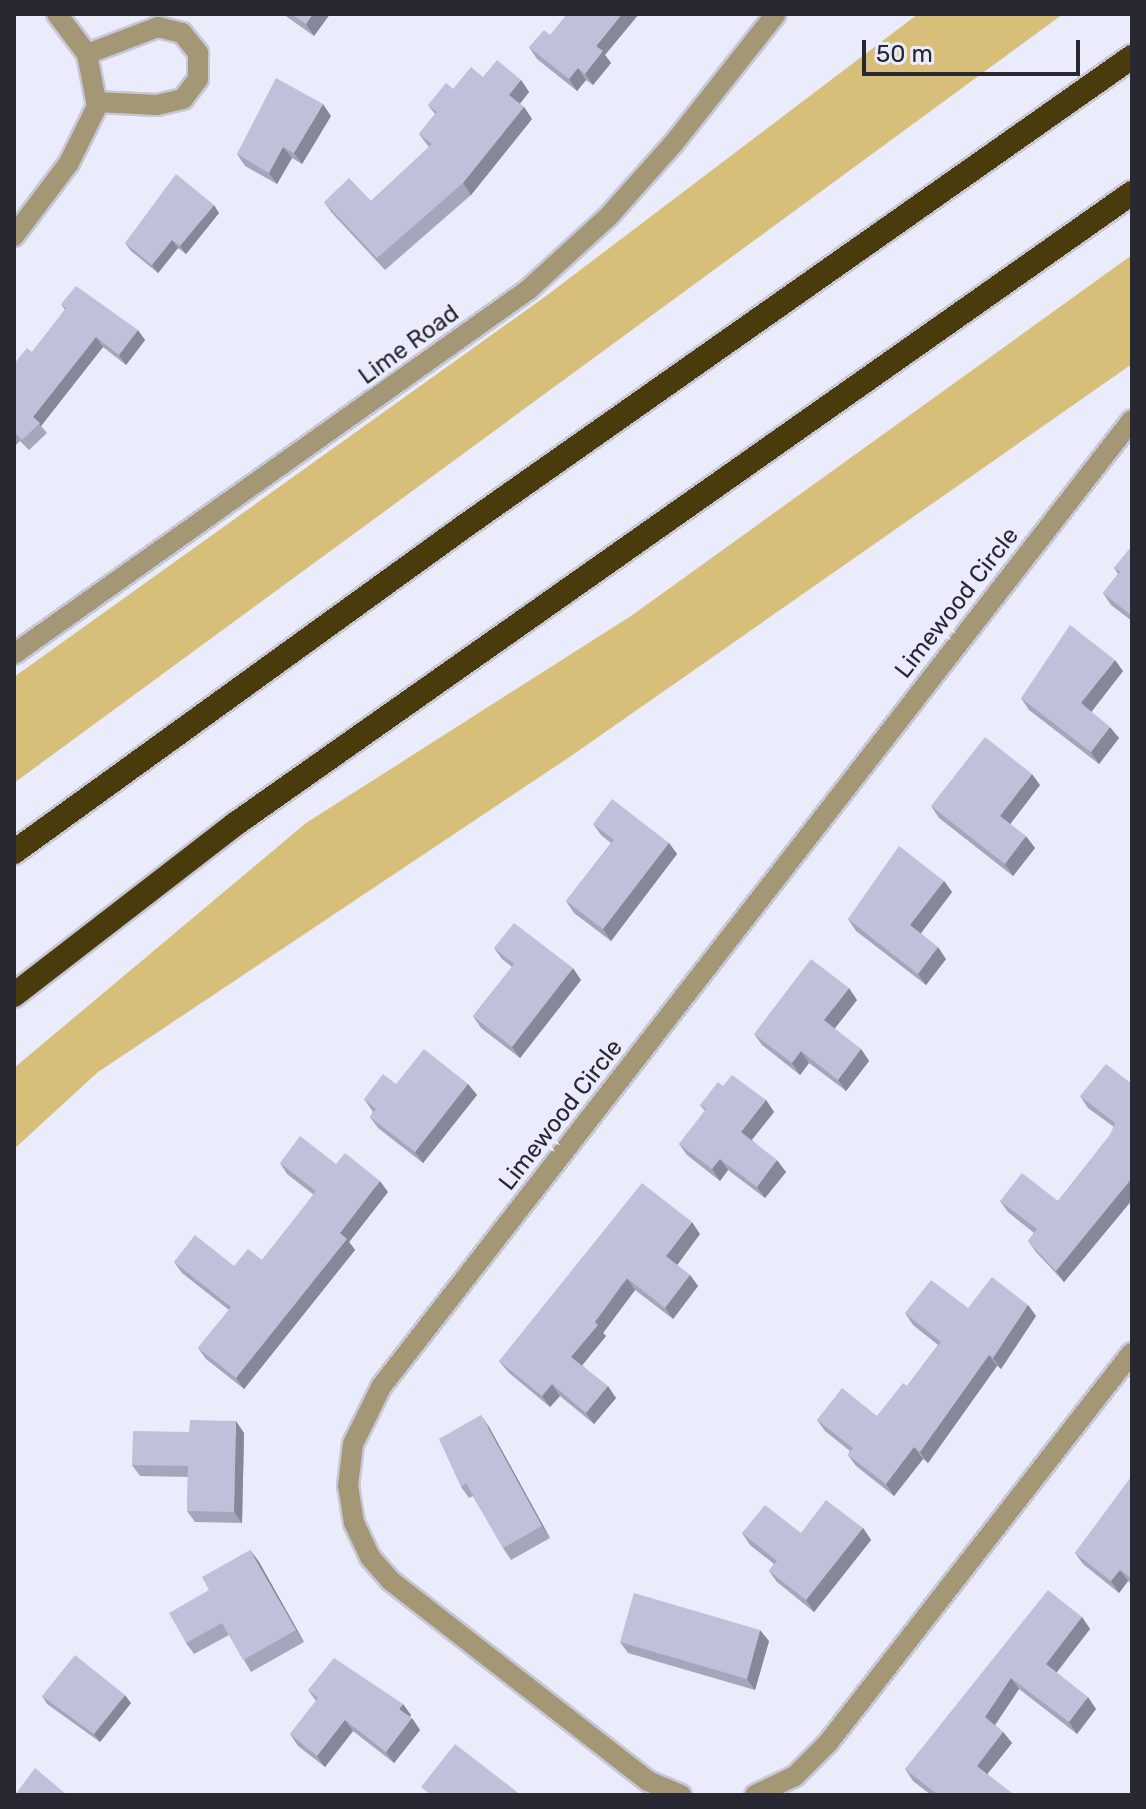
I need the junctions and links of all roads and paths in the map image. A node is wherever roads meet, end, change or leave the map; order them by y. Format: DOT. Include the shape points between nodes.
graph roads {
  1 [pos="57,14"];
  2 [pos="776,14"];
  3 [pos="87,54"];
  4 [pos="1132,57"];
  5 [pos="96,102"];
  6 [pos="1132,193"];
  7 [pos="14,236"];
  8 [pos="1132,420"];
  9 [pos="14,654"];
  10 [pos="14,852"];
  11 [pos="14,995"];
  12 [pos="1132,1353"];
  13 [pos="681,1795"];
  14 [pos="755,1795"];
  1 -- 3 [label="street"];
  2 -- 9 [label="street, Lime Road" via="608,217 528,290"];
  3 -- 5 [label="street"];
  3 -- 5 [label="street" via="158,27 182,33 198,53 198,79 183,99 157,105"];
  4 -- 10 [label="highway" via="462,528"];
  5 -- 7 [label="street" via="92,125 69,163"];
  6 -- 11 [label="highway" via="234,825"];
  8 -- 13 [label="street, Limewood Circle" via="381,1387 353,1444 348,1486 354,1523 370,1557 390,1580 648,1781"];
  12 -- 14 [label="street" via="828,1743 795,1776"];
}
